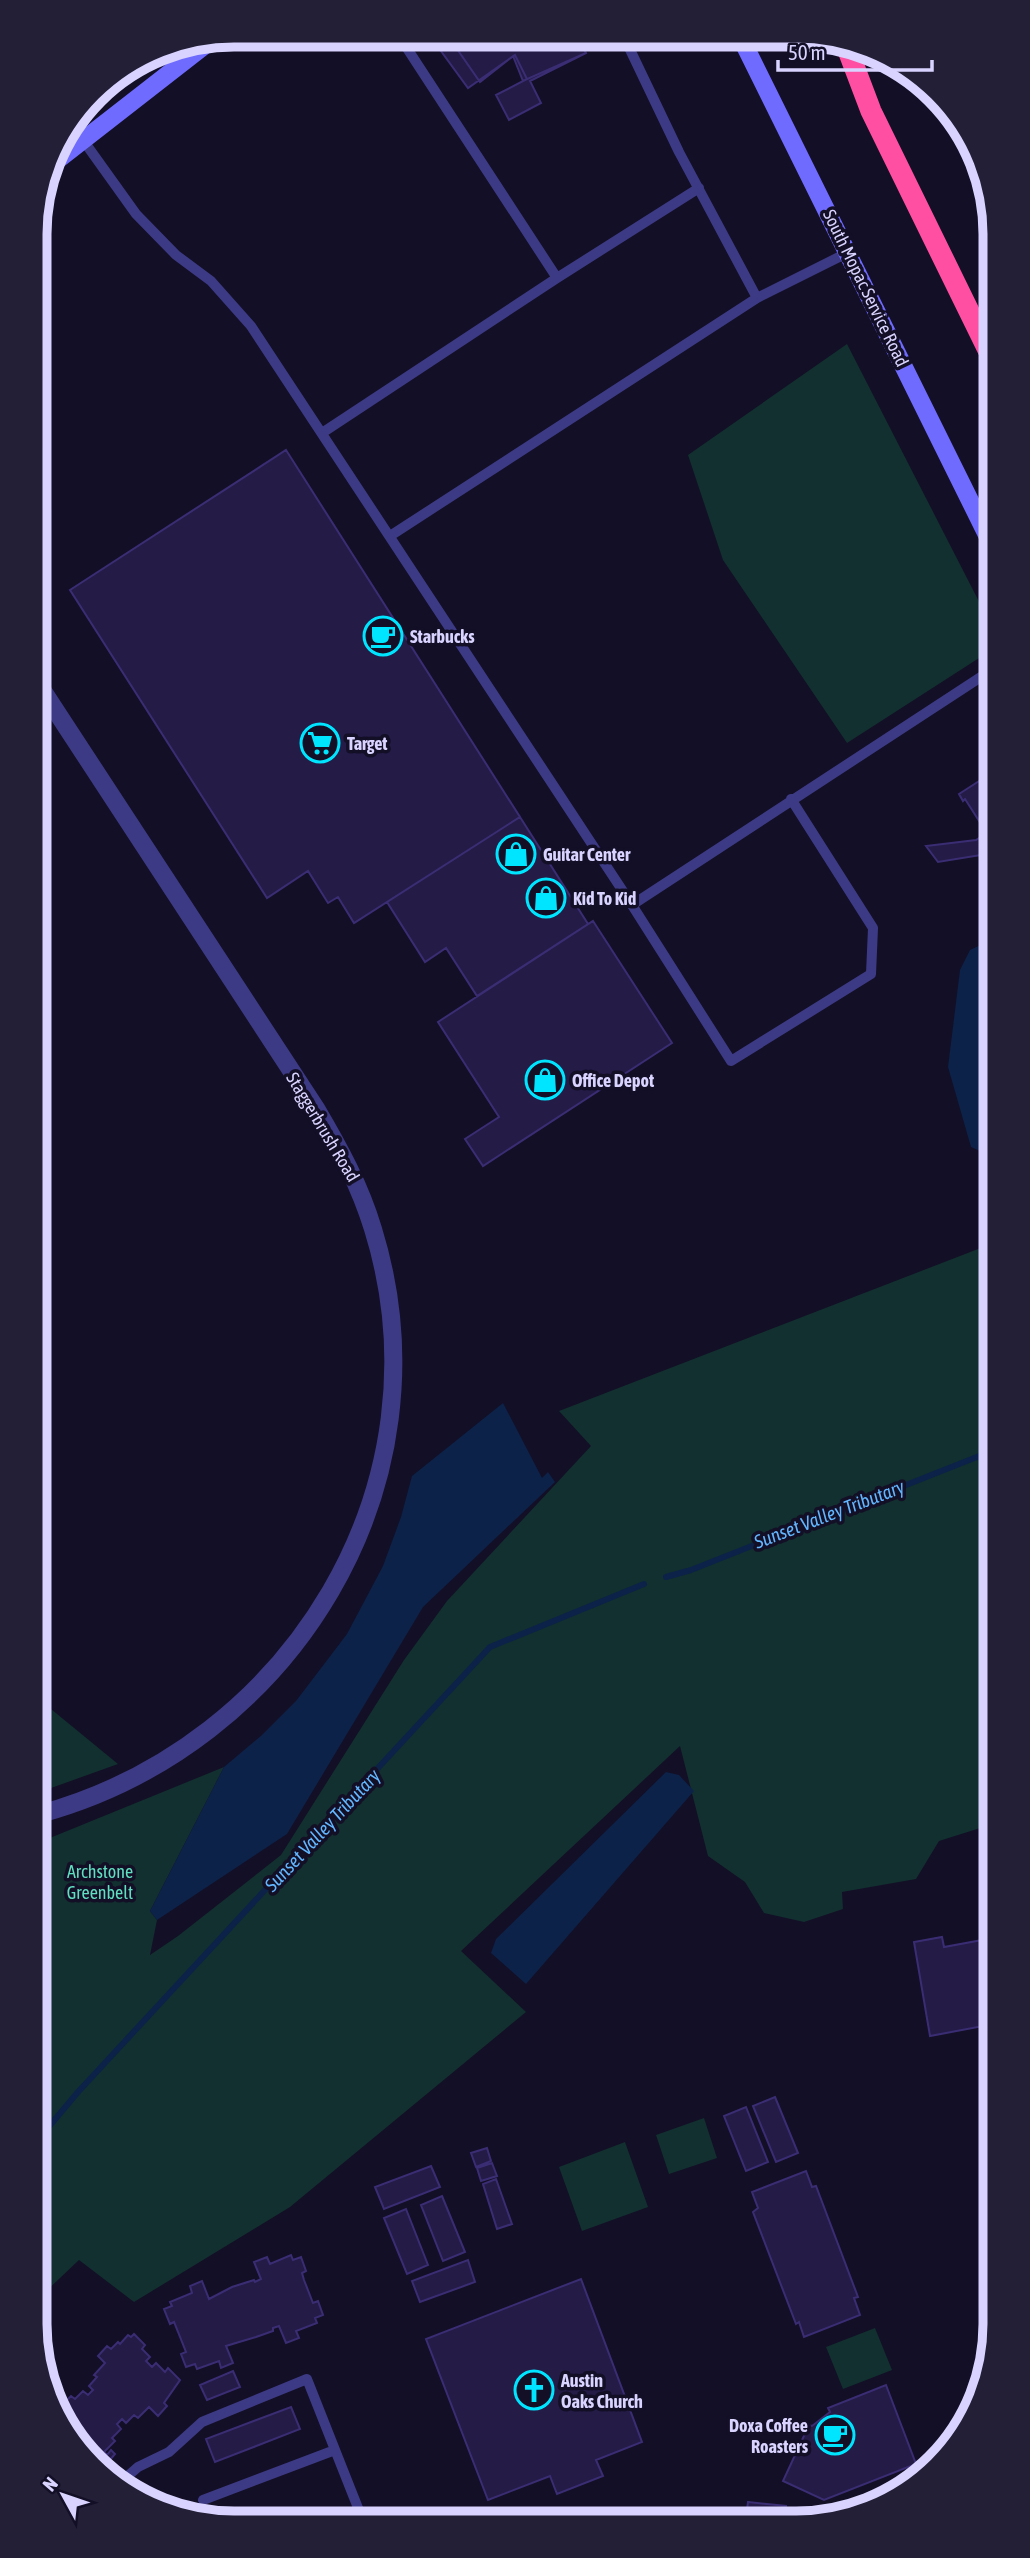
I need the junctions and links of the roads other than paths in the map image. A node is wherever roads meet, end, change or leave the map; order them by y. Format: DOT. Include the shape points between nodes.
graph roads {
  1 [pos="406,47"];
  2 [pos="629,47"];
  3 [pos="746,47"];
  4 [pos="197,51"];
  5 [pos="850,56"];
  6 [pos="83,140"];
  7 [pos="66,154"];
  8 [pos="699,188"];
  9 [pos="849,253"];
  10 [pos="557,278"];
  11 [pos="757,298"];
  12 [pos="983,340"];
  13 [pos="322,433"];
  14 [pos="983,527"];
  15 [pos="390,536"];
  16 [pos="983,676"];
  17 [pos="48,698"];
  18 [pos="791,799"];
  19 [pos="632,905"];
  20 [pos="47,1812"];
  21 [pos="335,2450"];
  22 [pos="127,2477"];
  23 [pos="203,2500"];
  24 [pos="359,2511"];
  1 -- 10 [label="lane"];
  2 -- 8 [label="lane"];
  3 -- 9 [label="main road, South Mopac Service Road"];
  4 -- 6 [label="main road"];
  5 -- 12 [label="highway" via="871,111"];
  6 -- 7 [label="main road"];
  6 -- 13 [label="lane" via="136,214 176,255 211,281 251,326"];
  8 -- 10 [label="lane"];
  8 -- 11 [label="lane"];
  9 -- 11 [label="lane"];
  9 -- 14 [label="main road, South Mopac Service Road"];
  10 -- 13 [label="lane"];
  11 -- 15 [label="lane"];
  13 -- 15 [label="lane"];
  15 -- 19 [label="lane"];
  16 -- 18 [label="lane"];
  17 -- 20 [label="street, Staggerbrush Road" via="348,1162 382,1263 392,1360 386,1436 369,1506 326,1600 288,1655 219,1724 161,1765 96,1796"];
  18 -- 19 [label="lane"];
  18 -- 19 [label="lane" via="873,928 872,974 731,1061"];
  21 -- 22 [label="lane" via="307,2379 202,2422 169,2452"];
  21 -- 23 [label="lane"];
  21 -- 24 [label="lane"];
}
